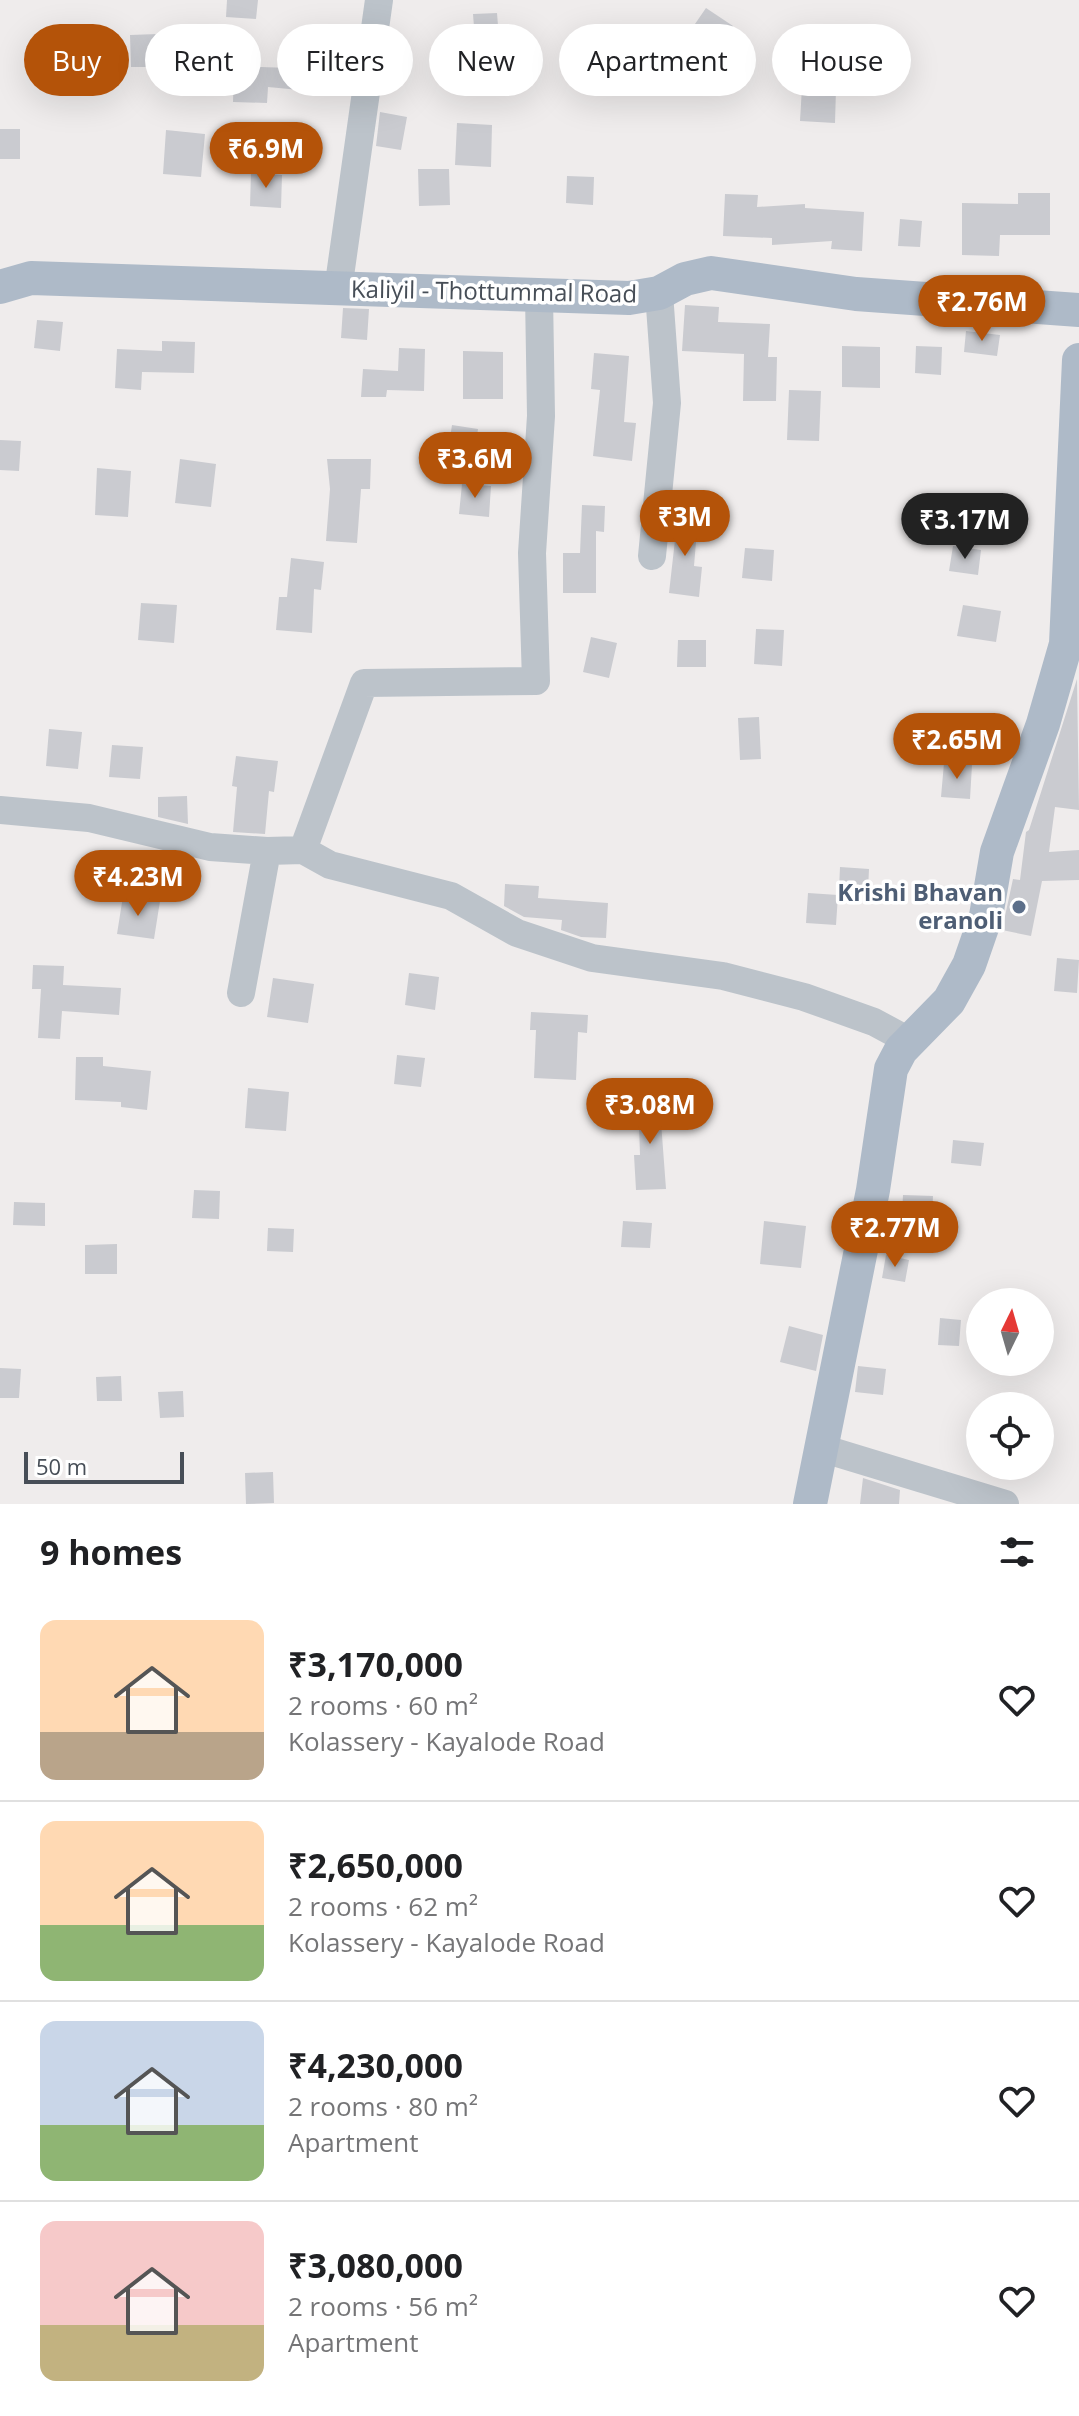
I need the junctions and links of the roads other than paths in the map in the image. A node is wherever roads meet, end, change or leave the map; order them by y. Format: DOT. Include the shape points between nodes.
graph roads {
  1 [pos="379,0"];
  2 [pos="0,287"];
  3 [pos="338,290"];
  4 [pos="659,293"];
  5 [pos="539,295"];
  6 [pos="1079,310"];
  7 [pos="1079,360"];
  8 [pos="652,556"];
  9 [pos="0,810"];
  10 [pos="303,850"];
  11 [pos="267,851"];
  12 [pos="241,993"];
  13 [pos="911,1042"];
  14 [pos="821,1448"];
  15 [pos="810,1504"];
  16 [pos="1005,1504"];
  1 -- 3 [label="street"];
  2 -- 3 [label="main road, Kaliyil - Thottummal Road" via="31,278"];
  3 -- 5 [label="main road, Kaliyil - Thottummal Road"];
  4 -- 5 [label="main road, Kaliyil - Thottummal Road" via="629,298"];
  4 -- 6 [label="main road, Kaliyil - Thottummal Road" via="711,273 856,294"];
  4 -- 8 [label="street" via="667,403"];
  5 -- 10 [label="street" via="541,416 532,553 536,681 364,683"];
  7 -- 13 [label="main road" via="1066,644 997,852 986,916 969,965 949,1001"];
  9 -- 11 [label="street" via="89,818 210,847"];
  10 -- 11 [label="street"];
  10 -- 13 [label="street" via="330,865 451,896 517,933 592,958 723,976 818,1002"];
  11 -- 12 [label="street"];
  13 -- 14 [label="main road" via="891,1069 873,1190"];
  14 -- 15 [label="main road"];
  14 -- 16 [label="street"];
}
